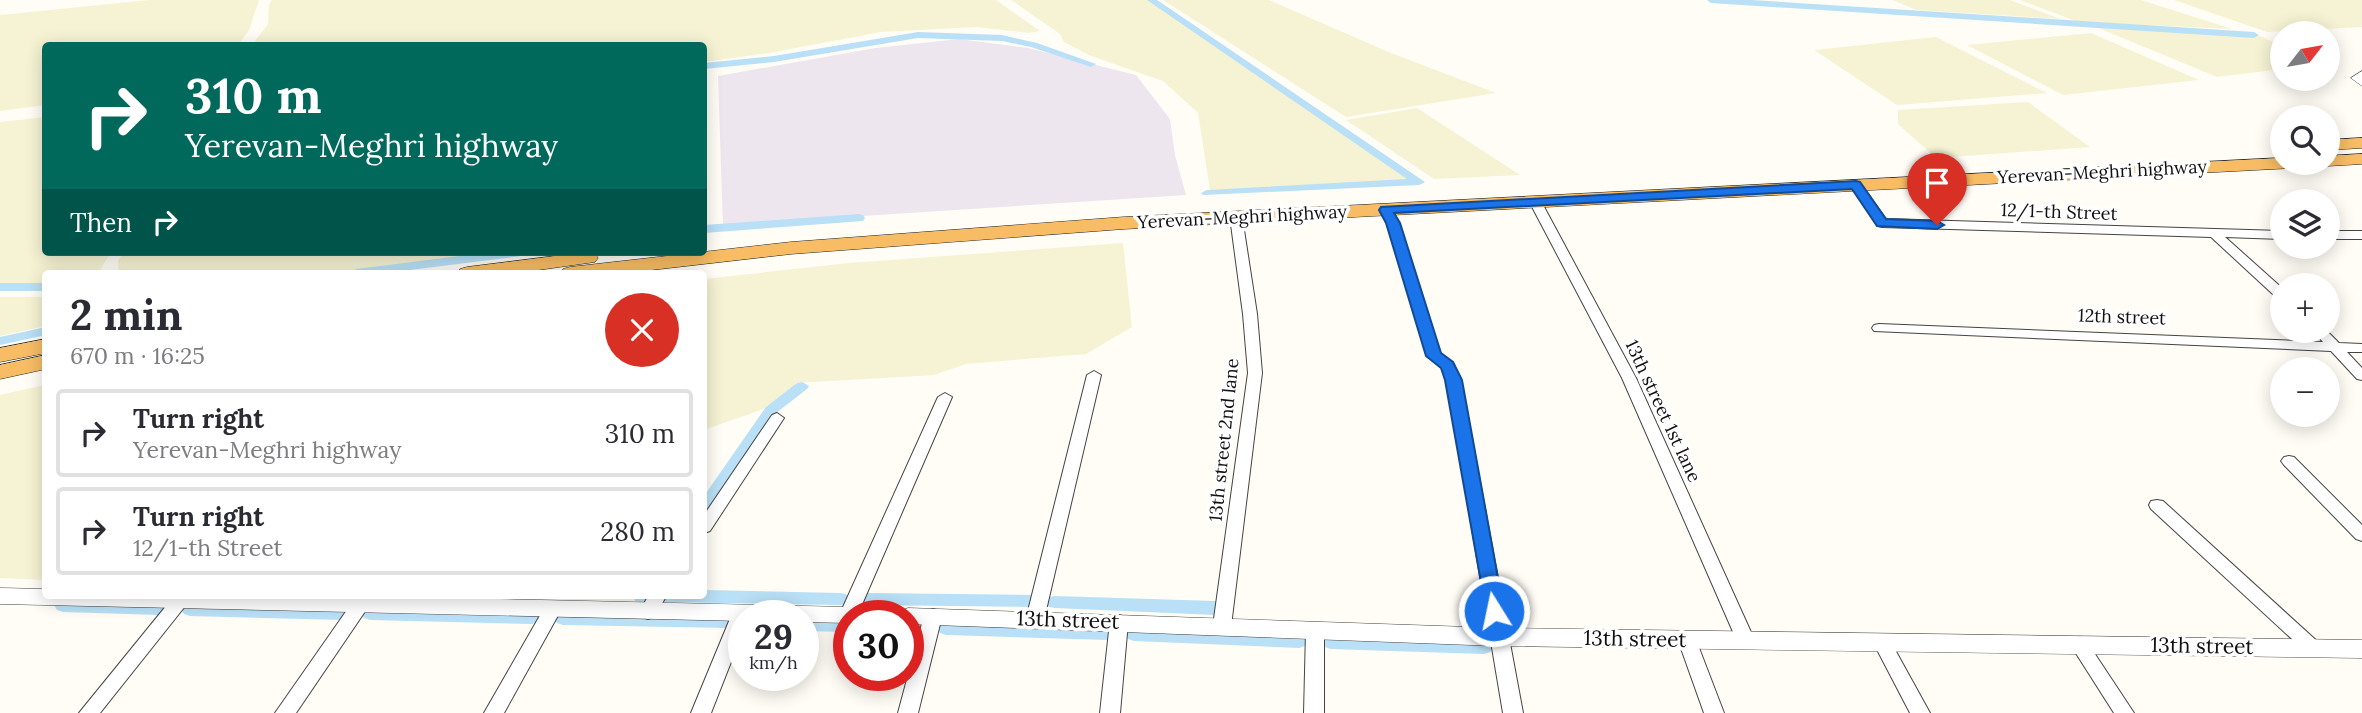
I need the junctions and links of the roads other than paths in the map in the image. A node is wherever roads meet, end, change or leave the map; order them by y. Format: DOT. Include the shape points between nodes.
graph roads {
  1 [pos="2362,75"];
  2 [pos="2362,82"];
  3 [pos="2362,143"];
  4 [pos="2340,144"];
  5 [pos="2270,149"];
  6 [pos="2362,159"];
  7 [pos="2340,160"];
  8 [pos="2270,164"];
  9 [pos="1856,185"];
  10 [pos="1536,203"];
  11 [pos="1385,210"];
  12 [pos="1236,217"];
  13 [pos="2216,235"];
  14 [pos="2270,235"];
  15 [pos="2340,235"];
  16 [pos="2362,235"];
  17 [pos="707,245"];
  18 [pos="609,256"];
  19 [pos="492,270"];
  20 [pos="597,270"];
  21 [pos="2270,284"];
  22 [pos="1880,328"];
  23 [pos="2334,343"];
  24 [pos="42,347"];
  25 [pos="2338,347"];
  26 [pos="2362,348"];
  27 [pos="0,355"];
  28 [pos="42,363"];
  29 [pos="0,372"];
  30 [pos="1094,375"];
  31 [pos="2362,376"];
  32 [pos="944,397"];
  33 [pos="777,418"];
  34 [pos="2289,461"];
  35 [pos="2157,505"];
  36 [pos="707,523"];
  37 [pos="2362,536"];
  38 [pos="0,596"];
  39 [pos="42,597"];
  40 [pos="136,599"];
  41 [pos="181,600"];
  42 [pos="855,600"];
  43 [pos="653,603"];
  44 [pos="360,605"];
  45 [pos="552,610"];
  46 [pos="728,612"];
  47 [pos="924,616"];
  48 [pos="933,616"];
  49 [pos="1035,619"];
  50 [pos="1119,622"];
  51 [pos="1223,626"];
  52 [pos="1315,631"];
  53 [pos="1499,637"];
  54 [pos="1688,640"];
  55 [pos="1746,641"];
  56 [pos="1882,642"];
  57 [pos="2079,644"];
  58 [pos="728,646"];
  59 [pos="2312,647"];
  60 [pos="2362,649"];
  61 [pos="89,713"];
  62 [pos="285,713"];
  63 [pos="494,713"];
  64 [pos="701,713"];
  65 [pos="908,713"];
  66 [pos="1110,713"];
  67 [pos="1314,713"];
  68 [pos="1513,713"];
  69 [pos="1714,713"];
  70 [pos="1920,713"];
  71 [pos="2124,713"];
  1 -- 2 [label="street" via="2357,78"];
  3 -- 4 [label="highway"];
  5 -- 17 [label="highway, Yerevan-Meghri highway" via="1127,210"];
  6 -- 7 [label="highway"];
  8 -- 9 [label="highway, Yerevan-Meghri highway"];
  9 -- 10 [label="highway, Yerevan-Meghri highway"];
  9 -- 13 [label="street, 12/1-th Street" via="1882,223"];
  10 -- 11 [label="highway, Yerevan-Meghri highway"];
  10 -- 55 [label="street, 13th street 1st lane" via="1629,378"];
  11 -- 12 [label="highway, Yerevan-Meghri highway"];
  11 -- 53 [label="street" via="1434,356 1448,366 1454,380"];
  12 -- 20 [label="highway, Yerevan-Meghri highway" via="791,248"];
  12 -- 51 [label="street, 13th street 2nd lane" via="1255,373"];
  13 -- 14 [label="street, 12/1-th Street"];
  13 -- 21 [label="street"];
  15 -- 16 [label="street"];
  18 -- 19 [label="highway"];
  22 -- 25 [label="street, 12th street"];
  23 -- 25 [label="street"];
  24 -- 27 [label="highway"];
  25 -- 26 [label="street, 12th street"];
  25 -- 31 [label="street"];
  28 -- 29 [label="highway"];
  30 -- 49 [label="street"];
  32 -- 42 [label="street"];
  33 -- 36 [label="street"];
  34 -- 37 [label="street"];
  35 -- 59 [label="street"];
  38 -- 39 [label="street"];
  40 -- 41 [label="street"];
  41 -- 44 [label="street"];
  41 -- 61 [label="street"];
  43 -- 45 [label="street"];
  43 -- 46 [label="street"];
  44 -- 45 [label="street"];
  44 -- 62 [label="street"];
  45 -- 63 [label="street"];
  47 -- 48 [label="street, 13th street"];
  48 -- 49 [label="street, 13th street"];
  48 -- 65 [label="street"];
  49 -- 50 [label="street, 13th street"];
  50 -- 51 [label="street, 13th street"];
  50 -- 66 [label="street"];
  51 -- 52 [label="street, 13th street"];
  52 -- 53 [label="street, 13th street"];
  52 -- 67 [label="street"];
  53 -- 54 [label="street, 13th street"];
  53 -- 68 [label="street"];
  54 -- 55 [label="street, 13th street"];
  54 -- 69 [label="street"];
  55 -- 56 [label="street, 13th street"];
  56 -- 57 [label="street, 13th street"];
  56 -- 70 [label="street"];
  57 -- 59 [label="street, 13th street"];
  57 -- 71 [label="street"];
  58 -- 64 [label="street"];
  59 -- 60 [label="street, 13th street"];
}
